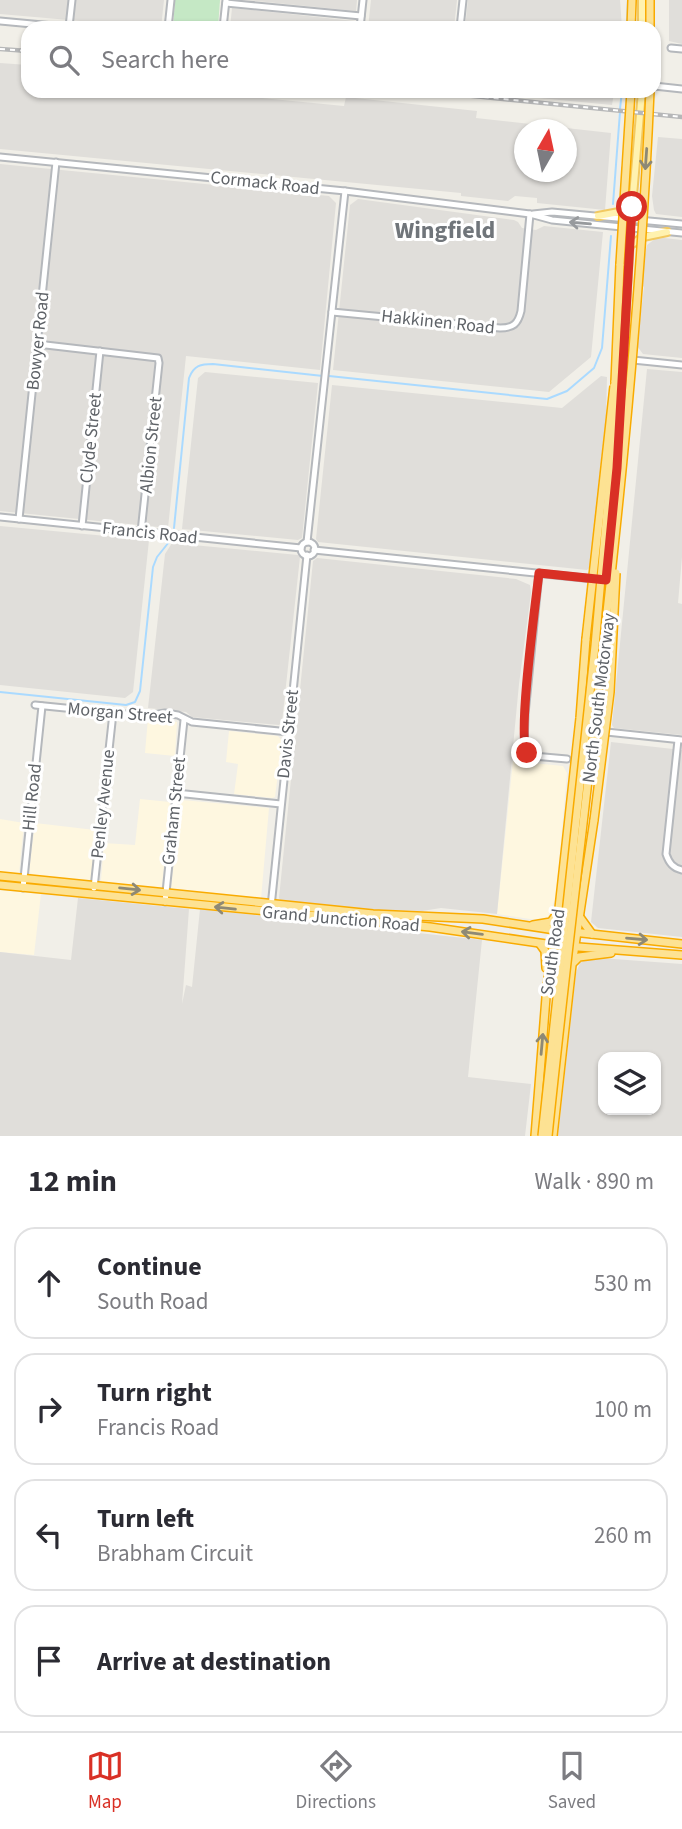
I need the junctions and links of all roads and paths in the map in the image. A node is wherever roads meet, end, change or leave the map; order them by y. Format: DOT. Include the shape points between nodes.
graph roads {
  1 [pos="72,0"];
  2 [pos="171,0"];
  3 [pos="363,0"];
  4 [pos="463,0"];
  5 [pos="632,0"];
  6 [pos="642,0"];
  7 [pos="650,0"];
  8 [pos="226,1"];
  9 [pos="361,16"];
  10 [pos="0,21"];
  11 [pos="70,21"];
  12 [pos="169,21"];
  13 [pos="224,21"];
  14 [pos="361,21"];
  15 [pos="461,21"];
  16 [pos="631,21"];
  17 [pos="642,21"];
  18 [pos="650,21"];
  19 [pos="21,23"];
  20 [pos="671,48"];
  21 [pos="682,49"];
  22 [pos="661,87"];
  23 [pos="682,89"];
  24 [pos="631,98"];
  25 [pos="641,98"];
  26 [pos="650,98"];
  27 [pos="0,156"];
  28 [pos="56,162"];
  29 [pos="345,191"];
  30 [pos="632,203"];
  31 [pos="530,214"];
  32 [pos="598,216"];
  33 [pos="631,219"];
  34 [pos="682,224"];
  35 [pos="630,228"];
  36 [pos="667,232"];
  37 [pos="682,233"];
  38 [pos="629,246"];
  39 [pos="332,312"];
  40 [pos="37,344"];
  41 [pos="100,351"];
  42 [pos="623,359"];
  43 [pos="682,365"];
  44 [pos="615,382"];
  45 [pos="0,517"];
  46 [pos="19,519"];
  47 [pos="82,526"];
  48 [pos="141,532"];
  49 [pos="307,542"];
  50 [pos="301,548"];
  51 [pos="314,550"];
  52 [pos="615,551"];
  53 [pos="307,555"];
  54 [pos="539,573"];
  55 [pos="606,580"];
  56 [pos="38,706"];
  57 [pos="113,713"];
  58 [pos="184,720"];
  59 [pos="597,730"];
  60 [pos="289,732"];
  61 [pos="680,740"];
  62 [pos="575,754"];
  63 [pos="567,759"];
  64 [pos="574,769"];
  65 [pos="176,793"];
  66 [pos="281,804"];
  67 [pos="682,870"];
  68 [pos="0,876"];
  69 [pos="24,879"];
  70 [pos="0,885"];
  71 [pos="95,886"];
  72 [pos="23,888"];
  73 [pos="166,893"];
  74 [pos="94,895"];
  75 [pos="165,902"];
  76 [pos="271,903"];
  77 [pos="559,908"];
  78 [pos="270,912"];
  79 [pos="579,916"];
  80 [pos="529,926"];
  81 [pos="555,930"];
  82 [pos="577,933"];
  83 [pos="593,935"];
  84 [pos="539,943"];
  85 [pos="682,944"];
  86 [pos="553,945"];
  87 [pos="575,947"];
  88 [pos="619,951"];
  89 [pos="682,955"];
  90 [pos="550,965"];
  91 [pos="572,965"];
  92 [pos="547,985"];
  93 [pos="535,1136"];
  94 [pos="542,1136"];
  95 [pos="551,1136"];
  1 -- 11 [label="street"];
  2 -- 12 [label="street"];
  3 -- 9 [label="street"];
  4 -- 15 [label="street"];
  5 -- 16 [label="highway"];
  6 -- 17 [label="main road"];
  7 -- 18 [label="highway"];
  8 -- 9 [label="street"];
  8 -- 13 [label="street"];
  9 -- 14 [label="street"];
  10 -- 19 [label="street"];
  20 -- 21 [label="street"];
  22 -- 23 [label="street"];
  24 -- 44 [label="highway, North South Motorway, bridge"];
  25 -- 30 [label="main road"];
  26 -- 52 [label="highway, North South Motorway, one-way, bridge"];
  27 -- 28 [label="street, Cormack Road"];
  28 -- 29 [label="street, Cormack Road"];
  28 -- 40 [label="street, Bowyer Road"];
  29 -- 31 [label="street, Cormack Road"];
  29 -- 39 [label="street"];
  30 -- 32 [label="main road" via="619,212"];
  30 -- 33 [label="main road"];
  31 -- 32 [label="street, Cormack Road"];
  35 -- 31 [label="street, Cormack Road, one-way"];
  31 -- 39 [label="street, Hakkinen Road" via="521,311 513,327"];
  32 -- 33 [label="street, Cormack Road"];
  33 -- 34 [label="street, Cormack Road"];
  33 -- 35 [label="main road"];
  35 -- 36 [label="street, Cormack Road"];
  35 -- 38 [label="main road"];
  36 -- 37 [label="street, Cormack Road"];
  36 -- 38 [label="main road" via="643,237"];
  38 -- 42 [label="main road"];
  39 -- 49 [label="street"];
  40 -- 41 [label="street"];
  40 -- 46 [label="street, Bowyer Road"];
  41 -- 47 [label="street, Clyde Street"];
  41 -- 48 [label="street, Albion Street" via="158,358"];
  42 -- 43 [label="street"];
  42 -- 55 [label="main road"];
  44 -- 62 [label="highway, South Road, bridge"];
  44 -- 94 [label="highway, North South Motorway, bridge" via="606,534"];
  45 -- 46 [label="street, Francis Road"];
  46 -- 47 [label="street, Francis Road"];
  47 -- 48 [label="street, Francis Road"];
  48 -- 50 [label="street, Francis Road"];
  49 -- 50 [label="street"];
  49 -- 51 [label="street"];
  50 -- 53 [label="street"];
  51 -- 53 [label="street"];
  51 -- 54 [label="street"];
  52 -- 79 [label="highway, South Road, bridge" via="613,658"];
  52 -- 95 [label="highway, North South Motorway, bridge"];
  53 -- 60 [label="street, Davis Street"];
  54 -- 55 [label="street"];
  54 -- 63 [label="street" via="524,748 533,756"];
  55 -- 59 [label="main road" via="591,719"];
  56 -- 57 [label="street, Morgan Street"];
  56 -- 69 [label="street, Hill Road"];
  57 -- 58 [label="street, Morgan Street" via="165,713"];
  57 -- 71 [label="street, Penley Avenue"];
  58 -- 60 [label="street, Morgan Street"];
  58 -- 65 [label="street, Graham Street"];
  59 -- 61 [label="street"];
  60 -- 66 [label="street, Davis Street"];
  61 -- 67 [label="street" via="666,854 668,862"];
  62 -- 63 [label="street"];
  62 -- 64 [label="highway, South Road"];
  63 -- 64 [label="street"];
  64 -- 77 [label="highway, South Road"];
  65 -- 66 [label="street"];
  65 -- 73 [label="street, Graham Street"];
  66 -- 76 [label="street, Davis Street"];
  68 -- 69 [label="highway, Grand Junction Road"];
  69 -- 71 [label="highway, Grand Junction Road"];
  69 -- 72 [label="street, Hill Road"];
  70 -- 72 [label="highway, Grand Junction Road"];
  71 -- 73 [label="highway, Grand Junction Road, one-way"];
  71 -- 74 [label="street, Penley Avenue"];
  72 -- 74 [label="highway, Grand Junction Road"];
  73 -- 75 [label="street, Graham Street"];
  73 -- 76 [label="highway, Grand Junction Road"];
  74 -- 75 [label="highway, Grand Junction Road"];
  78 -- 75 [label="highway, Grand Junction Road, one-way"];
  76 -- 78 [label="street, Davis Street"];
  76 -- 80 [label="highway, Grand Junction Road"];
  77 -- 80 [label="highway" via="551,922"];
  77 -- 81 [label="highway, South Road"];
  84 -- 78 [label="highway, Grand Junction Road, one-way"];
  79 -- 82 [label="highway, South Road"];
  79 -- 83 [label="highway"];
  80 -- 81 [label="highway, Grand Junction Road"];
  81 -- 82 [label="highway, Grand Junction Road"];
  81 -- 86 [label="highway, South Road"];
  82 -- 83 [label="highway, Grand Junction Road"];
  82 -- 87 [label="highway, South Road"];
  83 -- 85 [label="highway, Grand Junction Road, one-way"];
  84 -- 86 [label="highway, Grand Junction Road"];
  84 -- 92 [label="highway" via="546,956"];
  86 -- 87 [label="highway, Grand Junction Road"];
  86 -- 90 [label="highway, South Road"];
  87 -- 88 [label="highway, Grand Junction Road"];
  87 -- 91 [label="highway, South Road"];
  88 -- 89 [label="highway, Grand Junction Road"];
  88 -- 91 [label="highway" via="579,957"];
  90 -- 91 [label="highway" via="559,958"];
  90 -- 92 [label="highway, South Road"];
  91 -- 95 [label="highway, South Road"];
  93 -- 92 [label="highway, South Road, one-way"];
}
